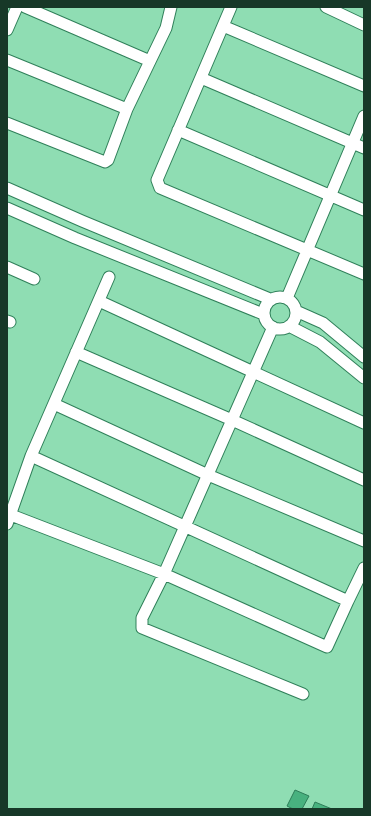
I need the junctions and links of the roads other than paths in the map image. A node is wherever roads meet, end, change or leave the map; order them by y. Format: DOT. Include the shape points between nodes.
graph roads {
  1 [pos="17,7"];
  2 [pos="25,7"];
  3 [pos="170,7"];
  4 [pos="231,7"];
  5 [pos="326,7"];
  6 [pos="364,25"];
  7 [pos="223,26"];
  8 [pos="7,30"];
  9 [pos="7,60"];
  10 [pos="150,61"];
  11 [pos="201,78"];
  12 [pos="364,86"];
  13 [pos="127,109"];
  14 [pos="364,116"];
  15 [pos="7,123"];
  16 [pos="178,130"];
  17 [pos="352,143"];
  18 [pos="364,148"];
  19 [pos="7,188"];
  20 [pos="330,195"];
  21 [pos="7,208"];
  22 [pos="364,210"];
  23 [pos="306,249"];
  24 [pos="7,267"];
  25 [pos="364,274"];
  26 [pos="109,278"];
  27 [pos="34,279"];
  28 [pos="287,298"];
  29 [pos="270,299"];
  30 [pos="99,301"];
  31 [pos="296,311"];
  32 [pos="263,314"];
  33 [pos="289,326"];
  34 [pos="273,327"];
  35 [pos="76,352"];
  36 [pos="364,357"];
  37 [pos="253,371"];
  38 [pos="364,378"];
  39 [pos="54,404"];
  40 [pos="232,420"];
  41 [pos="364,423"];
  42 [pos="31,456"];
  43 [pos="208,475"];
  44 [pos="364,480"];
  45 [pos="9,520"];
  46 [pos="186,526"];
  47 [pos="364,541"];
  48 [pos="364,568"];
  49 [pos="164,574"];
  50 [pos="348,601"];
  51 [pos="303,694"];
  1 -- 8 [label="street"];
  2 -- 10 [label="street"];
  3 -- 10 [label="street" via="166,28"];
  4 -- 7 [label="street"];
  5 -- 6 [label="street"];
  7 -- 11 [label="street"];
  7 -- 12 [label="street"];
  9 -- 13 [label="street"];
  10 -- 13 [label="street"];
  11 -- 16 [label="street"];
  11 -- 17 [label="street"];
  13 -- 15 [label="street" via="108,160 104,162"];
  14 -- 17 [label="street"];
  16 -- 20 [label="street"];
  16 -- 23 [label="street" via="157,180 160,188"];
  17 -- 18 [label="street"];
  17 -- 20 [label="street"];
  19 -- 29 [label="street"];
  20 -- 22 [label="street"];
  20 -- 23 [label="street"];
  21 -- 32 [label="street"];
  23 -- 25 [label="street"];
  23 -- 28 [label="street"];
  24 -- 27 [label="street"];
  26 -- 30 [label="street"];
  28 -- 29 [label="street" via="281,296"];
  28 -- 31 [label="street" via="295,306"];
  29 -- 32 [label="street"];
  30 -- 35 [label="street"];
  30 -- 37 [label="street"];
  31 -- 33 [label="street"];
  31 -- 36 [label="street" via="323,323"];
  32 -- 34 [label="street"];
  33 -- 34 [label="street"];
  33 -- 38 [label="street" via="320,342"];
  34 -- 37 [label="street"];
  35 -- 39 [label="street"];
  35 -- 40 [label="street"];
  37 -- 40 [label="street"];
  37 -- 41 [label="street"];
  39 -- 42 [label="street"];
  39 -- 43 [label="street"];
  40 -- 43 [label="street"];
  40 -- 44 [label="street"];
  42 -- 45 [label="street"];
  42 -- 46 [label="street"];
  43 -- 46 [label="street"];
  43 -- 47 [label="street"];
  45 -- 49 [label="street"];
  46 -- 49 [label="street"];
  46 -- 50 [label="street"];
  48 -- 50 [label="street"];
  49 -- 50 [label="street" via="327,647"];
  49 -- 51 [label="street" via="142,618 142,628"];
}
